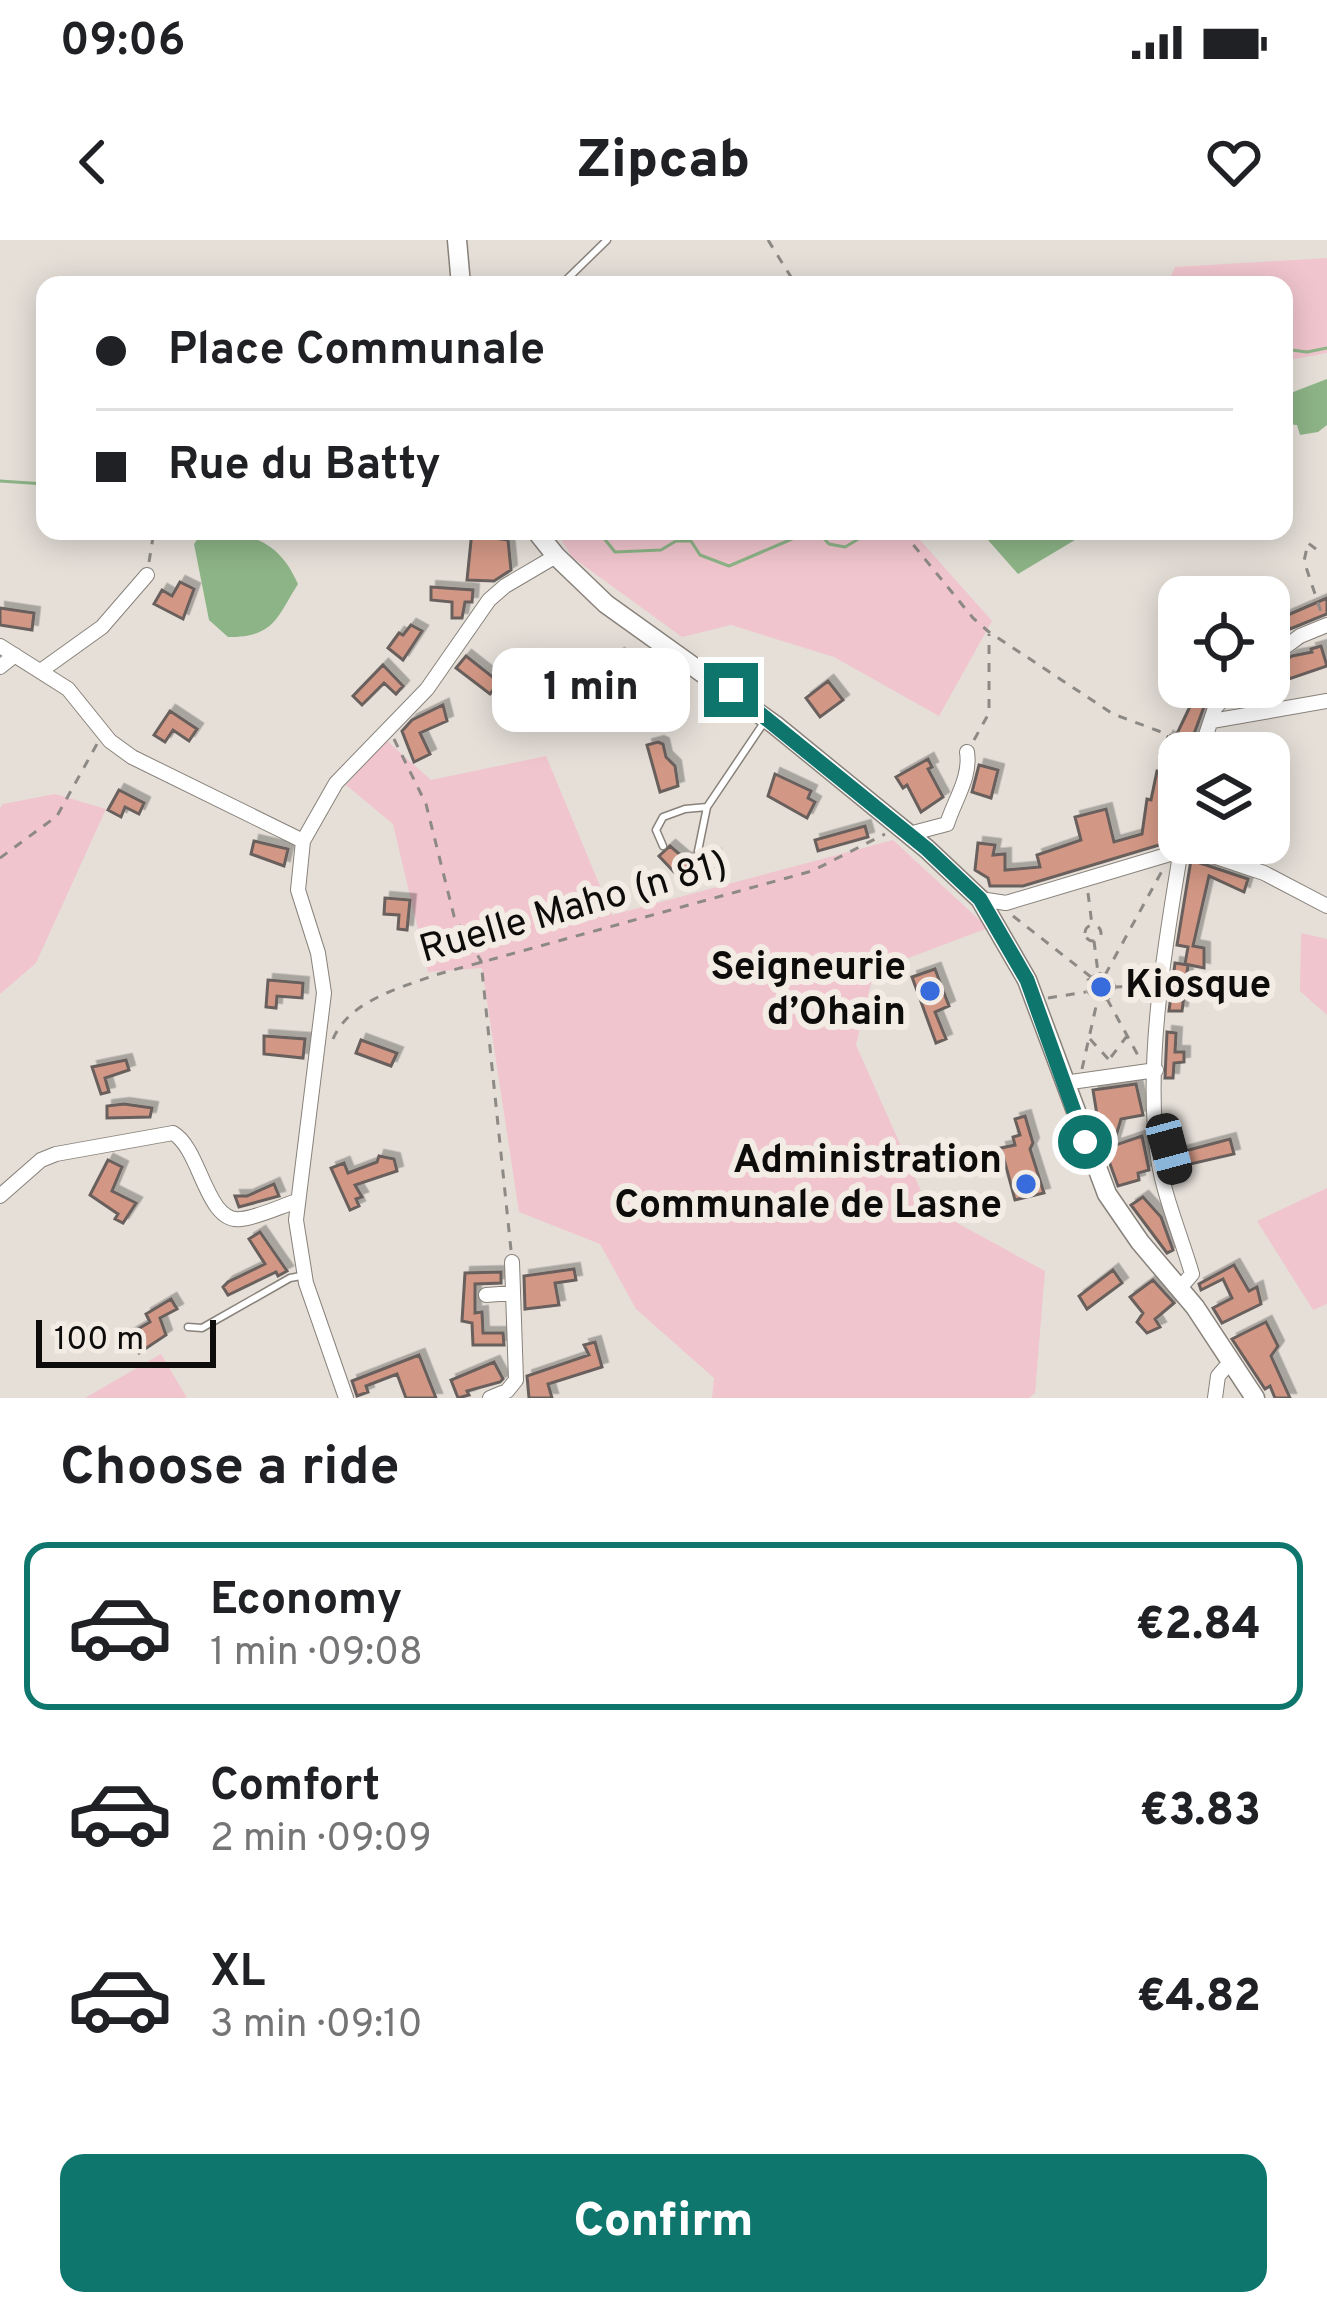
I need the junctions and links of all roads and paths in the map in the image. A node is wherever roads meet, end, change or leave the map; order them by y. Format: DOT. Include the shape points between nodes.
graph roads {
  1 [pos="457,240"];
  2 [pos="607,240"];
  3 [pos="768,240"];
  4 [pos="460,276"];
  5 [pos="570,276"];
  6 [pos="790,276"];
  7 [pos="153,540"];
  8 [pos="543,540"];
  9 [pos="910,540"];
  10 [pos="1316,549"];
  11 [pos="556,556"];
  12 [pos="147,575"];
  13 [pos="1326,626"];
  14 [pos="989,632"];
  15 [pos="1290,643"];
  16 [pos="0,646"];
  17 [pos="15,655"];
  18 [pos="0,667"];
  19 [pos="41,670"];
  20 [pos="1327,701"];
  21 [pos="1215,708"];
  22 [pos="767,718"];
  23 [pos="1211,722"];
  24 [pos="388,727"];
  25 [pos="102,731"];
  26 [pos="1207,732"];
  27 [pos="1158,733"];
  28 [pos="967,752"];
  29 [pos="707,807"];
  30 [pos="904,830"];
  31 [pos="303,841"];
  32 [pos="663,845"];
  33 [pos="698,851"];
  34 [pos="1158,855"];
  35 [pos="0,858"];
  36 [pos="1169,864"];
  37 [pos="1177,864"];
  38 [pos="1233,864"];
  39 [pos="1086,879"];
  40 [pos="980,899"];
  41 [pos="1327,906"];
  42 [pos="1009,907"];
  43 [pos="1092,925"];
  44 [pos="1004,934"];
  45 [pos="1094,941"];
  46 [pos="482,961"];
  47 [pos="1102,974"];
  48 [pos="1092,978"];
  49 [pos="1163,984"];
  50 [pos="1115,987"];
  51 [pos="1088,992"];
  52 [pos="1106,998"];
  53 [pos="1035,1000"];
  54 [pos="1097,1000"];
  55 [pos="1127,1036"];
  56 [pos="1089,1037"];
  57 [pos="329,1047"];
  58 [pos="1110,1058"];
  59 [pos="1152,1071"];
  60 [pos="1113,1075"];
  61 [pos="1071,1081"];
  62 [pos="0,1196"];
  63 [pos="297,1201"];
  64 [pos="512,1262"];
  65 [pos="305,1276"];
  66 [pos="1180,1288"];
  67 [pos="513,1293"];
  68 [pos="486,1295"];
  69 [pos="188,1327"];
  70 [pos="1231,1361"];
  71 [pos="346,1398"];
  72 [pos="490,1398"];
  73 [pos="1216,1398"];
  74 [pos="1255,1398"];
  1 -- 4 [label="main road"];
  2 -- 5 [label="lane"];
  3 -- 6 [label="path"];
  7 -- 12 [label="path"];
  8 -- 11 [label="main road"];
  9 -- 14 [label="path"];
  10 -- 13 [label="path" via="1308,543 1304,561"];
  11 -- 22 [label="main road" via="606,604"];
  11 -- 24 [label="street" via="489,600 441,671"];
  12 -- 19 [label="street" via="102,627"];
  13 -- 15 [label="street"];
  14 -- 27 [label="path" via="1113,714"];
  14 -- 28 [label="path" via="989,713"];
  16 -- 17 [label="street"];
  17 -- 18 [label="street"];
  17 -- 19 [label="street"];
  19 -- 25 [label="street"];
  20 -- 23 [label="street"];
  21 -- 23 [label="street"];
  22 -- 29 [label="lane"];
  22 -- 30 [label="main road"];
  23 -- 26 [label="street"];
  24 -- 31 [label="street" via="336,783"];
  24 -- 46 [label="path" via="425,804 454,916"];
  25 -- 31 [label="street" via="132,757"];
  25 -- 35 [label="path" via="58,817"];
  28 -- 30 [label="street" via="968,774 947,824"];
  29 -- 32 [label="lane" via="663,817 656,830"];
  29 -- 33 [label="lane"];
  30 -- 40 [label="main road"];
  30 -- 46 [label="path, Ruelle Maho (n 81)" via="812,871"];
  31 -- 63 [label="street" via="298,890 324,993"];
  34 -- 39 [label="street"];
  36 -- 47 [label="path"];
  37 -- 49 [label="street"];
  38 -- 41 [label="street"];
  39 -- 42 [label="street"];
  39 -- 43 [label="path"];
  40 -- 42 [label="street"];
  40 -- 44 [label="main road"];
  42 -- 44 [label="street"];
  42 -- 48 [label="path"];
  43 -- 45 [label="path" via="1085,934"];
  43 -- 45 [label="path" via="1101,931"];
  44 -- 53 [label="main road"];
  45 -- 47 [label="path"];
  46 -- 57 [label="path, Ruelle Maho (n 81)" via="383,994 337,1029"];
  46 -- 64 [label="path"];
  47 -- 48 [label="path"];
  47 -- 50 [label="path"];
  48 -- 51 [label="path"];
  49 -- 50 [label="path"];
  49 -- 59 [label="street"];
  50 -- 52 [label="path"];
  51 -- 53 [label="path"];
  51 -- 54 [label="path"];
  52 -- 54 [label="path"];
  52 -- 55 [label="path"];
  53 -- 61 [label="main road"];
  54 -- 56 [label="path"];
  55 -- 58 [label="path"];
  55 -- 59 [label="path"];
  56 -- 58 [label="path"];
  56 -- 61 [label="path"];
  58 -- 60 [label="path"];
  59 -- 60 [label="street"];
  59 -- 66 [label="street" via="1164,1181 1192,1274"];
  60 -- 61 [label="street"];
  61 -- 66 [label="main road" via="1100,1178"];
  62 -- 63 [label="street" via="56,1154 173,1133 229,1218"];
  63 -- 65 [label="street"];
  64 -- 67 [label="street"];
  65 -- 69 [label="lane" via="202,1328"];
  65 -- 71 [label="street"];
  66 -- 70 [label="main road"];
  67 -- 68 [label="street"];
  67 -- 72 [label="street" via="516,1379"];
  70 -- 73 [label="street" via="1218,1376"];
  70 -- 74 [label="main road"];
}
